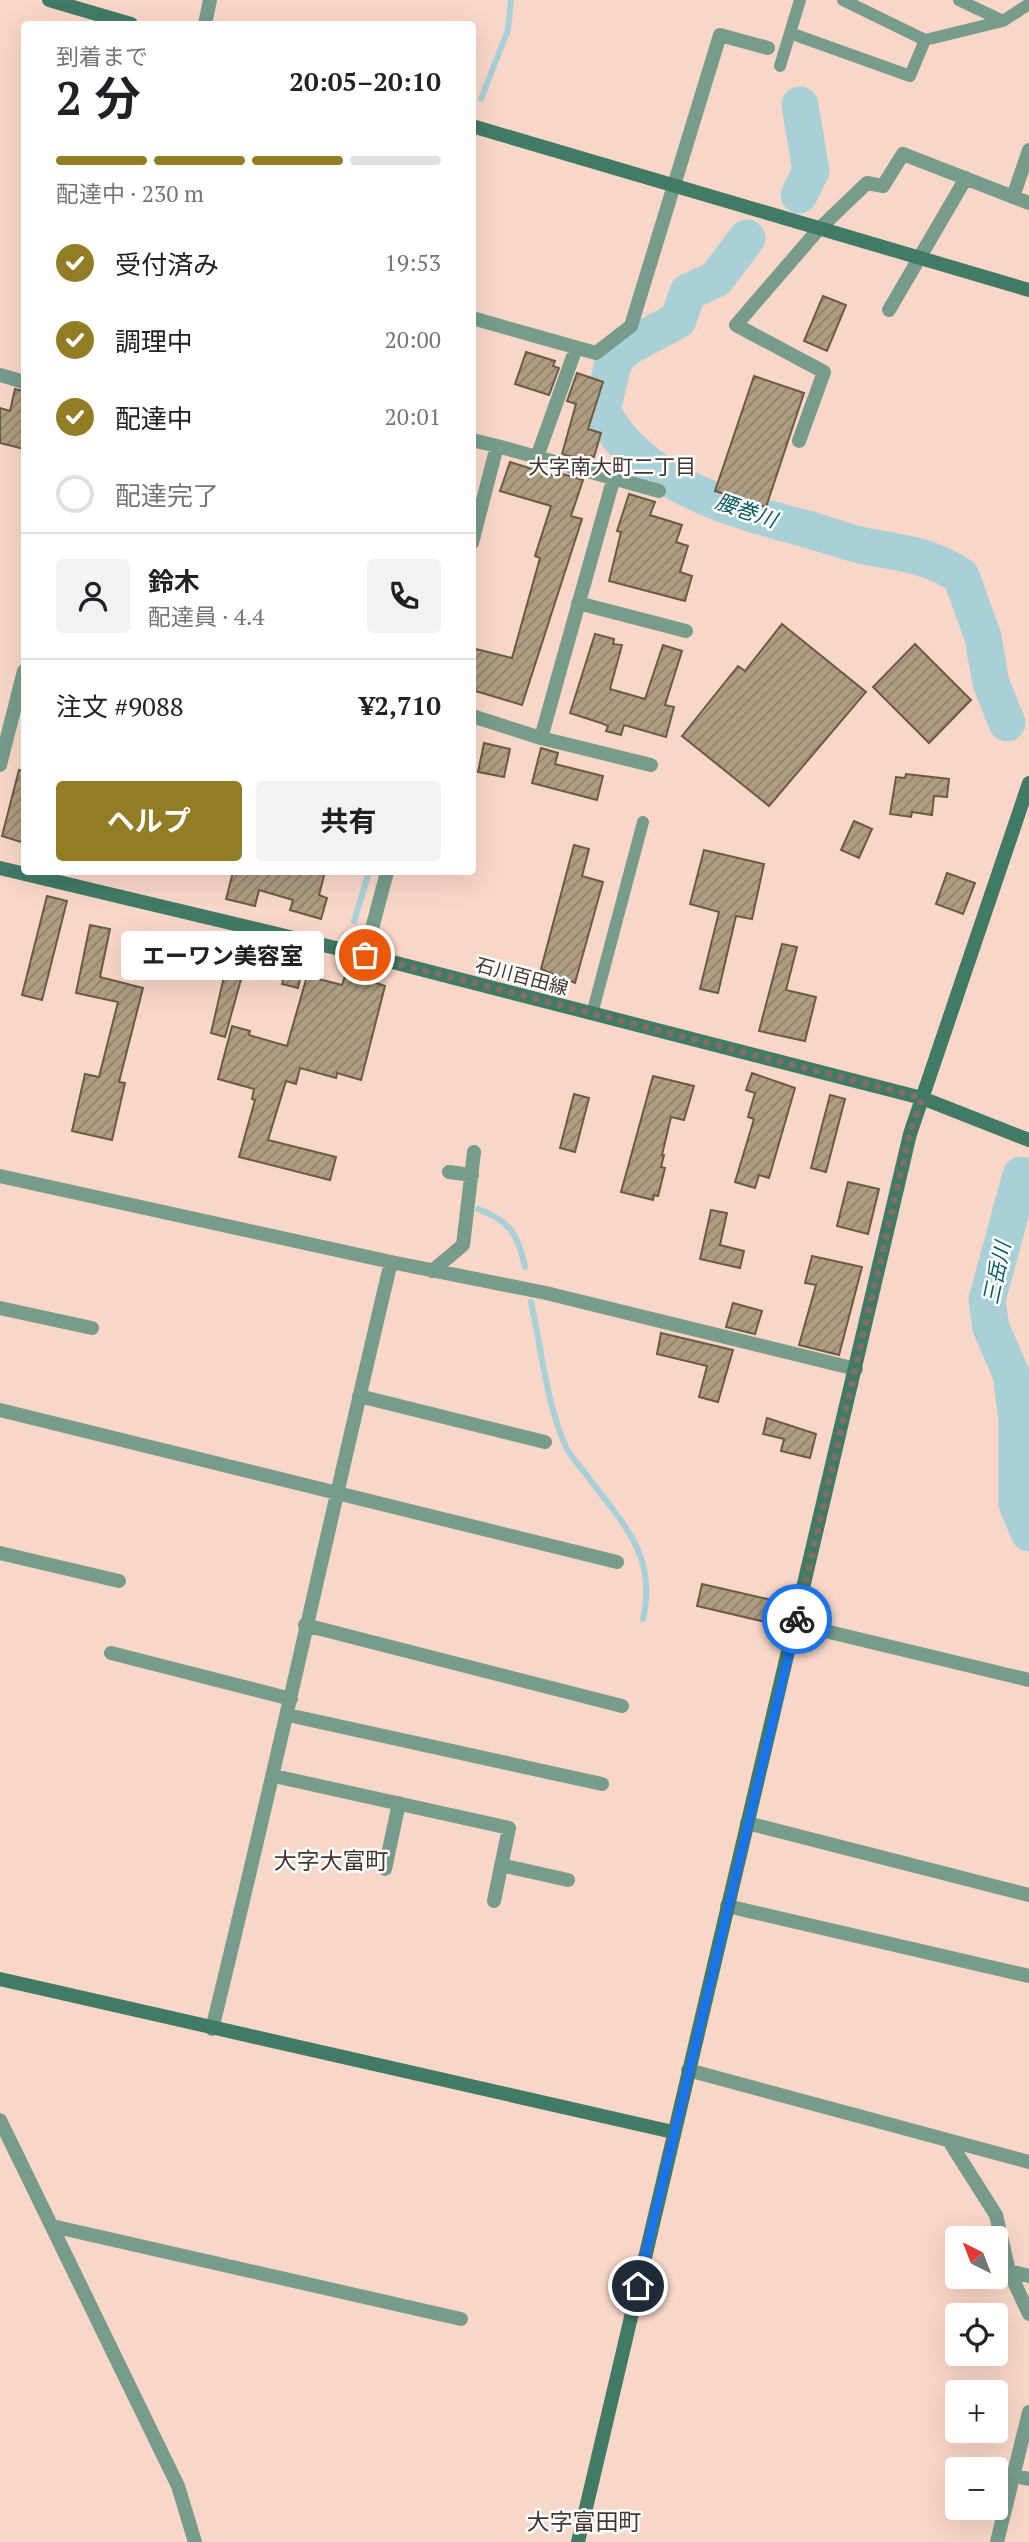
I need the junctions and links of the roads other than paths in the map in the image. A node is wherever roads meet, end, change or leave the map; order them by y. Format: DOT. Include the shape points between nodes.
graph roads {
  1 [pos="49,0"];
  2 [pos="210,0"];
  3 [pos="800,0"];
  4 [pos="842,0"];
  5 [pos="959,0"];
  6 [pos="1029,4"];
  7 [pos="121,21"];
  8 [pos="206,21"];
  9 [pos="1003,21"];
  10 [pos="790,33"];
  11 [pos="925,40"];
  12 [pos="768,48"];
  13 [pos="780,66"];
  14 [pos="476,126"];
  15 [pos="1029,150"];
  16 [pos="966,178"];
  17 [pos="674,185"];
  18 [pos="1013,197"];
  19 [pos="1029,203"];
  20 [pos="818,230"];
  21 [pos="918,259"];
  22 [pos="1029,290"];
  23 [pos="889,310"];
  24 [pos="476,319"];
  25 [pos="576,348"];
  26 [pos="0,375"];
  27 [pos="21,381"];
  28 [pos="476,441"];
  29 [pos="799,441"];
  30 [pos="497,446"];
  31 [pos="537,457"];
  32 [pos="614,477"];
  33 [pos="659,491"];
  34 [pos="476,527"];
  35 [pos="579,603"];
  36 [pos="685,631"];
  37 [pos="21,688"];
  38 [pos="476,717"];
  39 [pos="541,738"];
  40 [pos="0,765"];
  41 [pos="651,765"];
  42 [pos="1029,782"];
  43 [pos="643,822"];
  44 [pos="0,868"];
  45 [pos="21,873"];
  46 [pos="29,875"];
  47 [pos="386,875"];
  48 [pos="365,955"];
  49 [pos="592,1014"];
  50 [pos="922,1098"];
  51 [pos="1029,1140"];
  52 [pos="474,1152"];
  53 [pos="449,1172"];
  54 [pos="472,1175"];
  55 [pos="0,1176"];
  56 [pos="391,1262"];
  57 [pos="432,1271"];
  58 [pos="0,1308"];
  59 [pos="92,1328"];
  60 [pos="856,1369"];
  61 [pos="359,1396"];
  62 [pos="0,1410"];
  63 [pos="545,1442"];
  64 [pos="336,1494"];
  65 [pos="0,1553"];
  66 [pos="617,1562"];
  67 [pos="119,1581"];
  68 [pos="796,1624"];
  69 [pos="305,1625"];
  70 [pos="111,1653"];
  71 [pos="1028,1680"];
  72 [pos="291,1699"];
  73 [pos="622,1706"];
  74 [pos="288,1715"];
  75 [pos="274,1776"];
  76 [pos="602,1784"];
  77 [pos="399,1803"];
  78 [pos="747,1823"];
  79 [pos="501,1865"];
  80 [pos="385,1869"];
  81 [pos="568,1880"];
  82 [pos="1029,1895"];
  83 [pos="494,1901"];
  84 [pos="727,1906"];
  85 [pos="1029,1976"];
  86 [pos="0,1979"];
  87 [pos="212,2029"];
  88 [pos="688,2070"];
  89 [pos="0,2120"];
  90 [pos="673,2132"];
  91 [pos="949,2141"];
  92 [pos="1029,2162"];
  93 [pos="52,2226"];
  94 [pos="1009,2271"];
  95 [pos="1029,2276"];
  96 [pos="1029,2314"];
  97 [pos="461,2319"];
  98 [pos="1029,2412"];
  99 [pos="1022,2477"];
  100 [pos="195,2542"];
  101 [pos="578,2542"];
  102 [pos="996,2542"];
  1 -- 7 [label="street"];
  2 -- 8 [label="street"];
  3 -- 10 [label="lane"];
  4 -- 11 [label="lane"];
  5 -- 9 [label="lane"];
  6 -- 9 [label="lane"];
  9 -- 11 [label="lane"];
  10 -- 11 [label="lane" via="910,76"];
  10 -- 13 [label="lane"];
  12 -- 17 [label="street" via="720,35"];
  14 -- 17 [label="street"];
  15 -- 18 [label="street"];
  16 -- 18 [label="street"];
  16 -- 20 [label="street" via="903,154 883,186 867,183"];
  16 -- 21 [label="street"];
  17 -- 20 [label="street"];
  17 -- 25 [label="street" via="631,326 596,353"];
  18 -- 19 [label="street"];
  20 -- 21 [label="street"];
  20 -- 29 [label="street" via="736,325 824,372"];
  21 -- 22 [label="street"];
  21 -- 23 [label="street"];
  24 -- 25 [label="street"];
  25 -- 31 [label="street"];
  26 -- 27 [label="street"];
  28 -- 30 [label="street"];
  30 -- 31 [label="street"];
  30 -- 34 [label="street"];
  31 -- 32 [label="street"];
  32 -- 33 [label="street"];
  32 -- 35 [label="street"];
  35 -- 36 [label="street"];
  35 -- 39 [label="street"];
  37 -- 40 [label="street"];
  38 -- 39 [label="street"];
  39 -- 41 [label="street"];
  42 -- 50 [label="street"];
  43 -- 49 [label="lane"];
  44 -- 45 [label="street, 石川百田線"];
  46 -- 48 [label="street, 石川百田線"];
  47 -- 48 [label="street"];
  48 -- 49 [label="street, 石川百田線"];
  49 -- 50 [label="street, 石川百田線"];
  50 -- 51 [label="street, 石川百田線"];
  50 -- 60 [label="street"];
  52 -- 54 [label="street"];
  53 -- 54 [label="street"];
  54 -- 57 [label="street" via="463,1245"];
  55 -- 56 [label="street"];
  56 -- 57 [label="street"];
  56 -- 61 [label="street"];
  57 -- 60 [label="street" via="547,1293"];
  58 -- 59 [label="street"];
  60 -- 68 [label="street"];
  61 -- 63 [label="street"];
  61 -- 64 [label="street"];
  62 -- 64 [label="street"];
  64 -- 66 [label="street"];
  64 -- 69 [label="street"];
  65 -- 67 [label="street"];
  68 -- 71 [label="street"];
  68 -- 78 [label="street"];
  69 -- 72 [label="street"];
  69 -- 73 [label="street"];
  70 -- 72 [label="street"];
  72 -- 74 [label="street"];
  74 -- 75 [label="street"];
  74 -- 76 [label="street"];
  75 -- 77 [label="street"];
  75 -- 87 [label="street"];
  77 -- 79 [label="street" via="509,1828"];
  77 -- 80 [label="street"];
  78 -- 82 [label="street"];
  78 -- 84 [label="street"];
  79 -- 81 [label="street"];
  79 -- 83 [label="street"];
  84 -- 85 [label="street"];
  84 -- 88 [label="street"];
  86 -- 87 [label="street"];
  87 -- 90 [label="street"];
  88 -- 90 [label="street"];
  88 -- 91 [label="street"];
  89 -- 93 [label="street"];
  90 -- 101 [label="street"];
  91 -- 92 [label="street"];
  91 -- 94 [label="street" via="996,2215"];
  93 -- 97 [label="street"];
  93 -- 100 [label="street" via="178,2486"];
  94 -- 95 [label="street"];
  94 -- 96 [label="street"];
  98 -- 99 [label="street"];
  99 -- 102 [label="street"];
}
